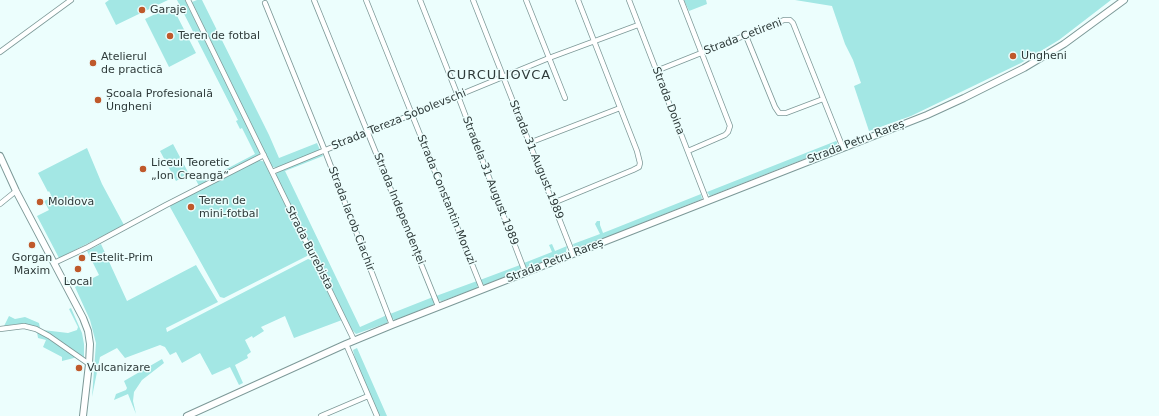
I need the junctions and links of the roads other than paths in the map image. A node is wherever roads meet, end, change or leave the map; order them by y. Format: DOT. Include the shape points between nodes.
graph roads {
  1 [pos="71,0"];
  2 [pos="188,0"];
  3 [pos="314,0"];
  4 [pos="366,0"];
  5 [pos="420,0"];
  6 [pos="473,0"];
  7 [pos="526,0"];
  8 [pos="578,0"];
  9 [pos="629,0"];
  10 [pos="681,0"];
  11 [pos="1124,0"];
  12 [pos="265,3"];
  13 [pos="638,25"];
  14 [pos="746,36"];
  15 [pos="594,41"];
  16 [pos="0,52"];
  17 [pos="702,53"];
  18 [pos="549,58"];
  19 [pos="656,70"];
  20 [pos="503,77"];
  21 [pos="458,96"];
  22 [pos="565,98"];
  23 [pos="823,99"];
  24 [pos="620,108"];
  25 [pos="412,115"];
  26 [pos="369,133"];
  27 [pos="529,143"];
  28 [pos="843,148"];
  29 [pos="688,150"];
  30 [pos="325,151"];
  31 [pos="264,155"];
  32 [pos="0,156"];
  33 [pos="272,172"];
  34 [pos="16,191"];
  35 [pos="707,201"];
  36 [pos="553,203"];
  37 [pos="0,204"];
  38 [pos="573,254"];
  39 [pos="54,264"];
  40 [pos="525,272"];
  41 [pos="482,289"];
  42 [pos="438,306"];
  43 [pos="392,325"];
  44 [pos="0,329"];
  45 [pos="354,340"];
  46 [pos="346,344"];
  47 [pos="89,364"];
  48 [pos="368,396"];
  49 [pos="83,416"];
  50 [pos="187,416"];
  51 [pos="321,416"];
  52 [pos="377,416"];
  1 -- 16 [label="street"];
  2 -- 31 [label="street, Strada Burebista"];
  3 -- 26 [label="street, Strada Independenței"];
  4 -- 25 [label="street, Strada Constantin Moruzi"];
  5 -- 21 [label="street, Stradela 31 August 1989"];
  6 -- 20 [label="street, Strada 31 August 1989"];
  7 -- 18 [label="street"];
  8 -- 15 [label="street"];
  9 -- 13 [label="street, Strada Doina"];
  10 -- 17 [label="street"];
  11 -- 28 [label="main road, Strada Petru Rareș" via="1064,44 1024,68 927,115"];
  12 -- 30 [label="street, Strada Iacob Ciachir"];
  13 -- 15 [label="street, Strada Tereza Sobolevschi"];
  13 -- 19 [label="street, Strada Doina"];
  14 -- 17 [label="street, Strada Cetireni"];
  14 -- 23 [label="street" via="779,113 786,114"];
  14 -- 23 [label="street, Strada Cetireni" via="784,20 790,20"];
  15 -- 18 [label="street, Strada Tereza Sobolevschi"];
  15 -- 24 [label="street"];
  17 -- 19 [label="street, Strada Cetireni"];
  17 -- 29 [label="street" via="730,127 725,134"];
  18 -- 20 [label="street, Strada Tereza Sobolevschi"];
  18 -- 22 [label="street"];
  19 -- 29 [label="street, Strada Doina"];
  20 -- 21 [label="street, Strada Tereza Sobolevschi"];
  20 -- 27 [label="street, Strada 31 August 1989"];
  21 -- 25 [label="street, Strada Tereza Sobolevschi"];
  21 -- 40 [label="street, Stradela 31 August 1989"];
  23 -- 28 [label="street, Strada Cetireni"];
  24 -- 27 [label="street"];
  24 -- 36 [label="street" via="640,159 639,165 633,170"];
  25 -- 26 [label="street, Strada Tereza Sobolevschi"];
  25 -- 41 [label="street, Strada Constantin Moruzi"];
  26 -- 30 [label="street, Strada Tereza Sobolevschi"];
  26 -- 42 [label="street, Strada Independenței"];
  27 -- 36 [label="street, Strada 31 August 1989"];
  28 -- 35 [label="main road, Strada Petru Rareș"];
  29 -- 35 [label="street, Strada Doina"];
  30 -- 33 [label="street, Strada Tereza Sobolevschi"];
  30 -- 43 [label="street, Strada Iacob Ciachir"];
  31 -- 33 [label="street, Strada Burebista"];
  31 -- 39 [label="street"];
  32 -- 34 [label="main road"];
  33 -- 45 [label="street, Strada Burebista"];
  34 -- 37 [label="street"];
  34 -- 39 [label="main road"];
  35 -- 38 [label="main road, Strada Petru Rareș"];
  36 -- 38 [label="street, Strada 31 August 1989"];
  38 -- 40 [label="main road, Strada Petru Rareș"];
  39 -- 47 [label="main road" via="88,331"];
  40 -- 41 [label="main road, Strada Petru Rareș"];
  41 -- 42 [label="main road, Strada Petru Rareș"];
  42 -- 43 [label="main road, Strada Petru Rareș"];
  43 -- 45 [label="main road, Strada Petru Rareș"];
  44 -- 47 [label="street" via="24,326 36,329"];
  45 -- 46 [label="main road, Strada Petru Rareș"];
  46 -- 48 [label="street"];
  46 -- 50 [label="main road, Strada Petru Rareș"];
  47 -- 49 [label="main road"];
  48 -- 51 [label="street"];
  48 -- 52 [label="street"];
}
